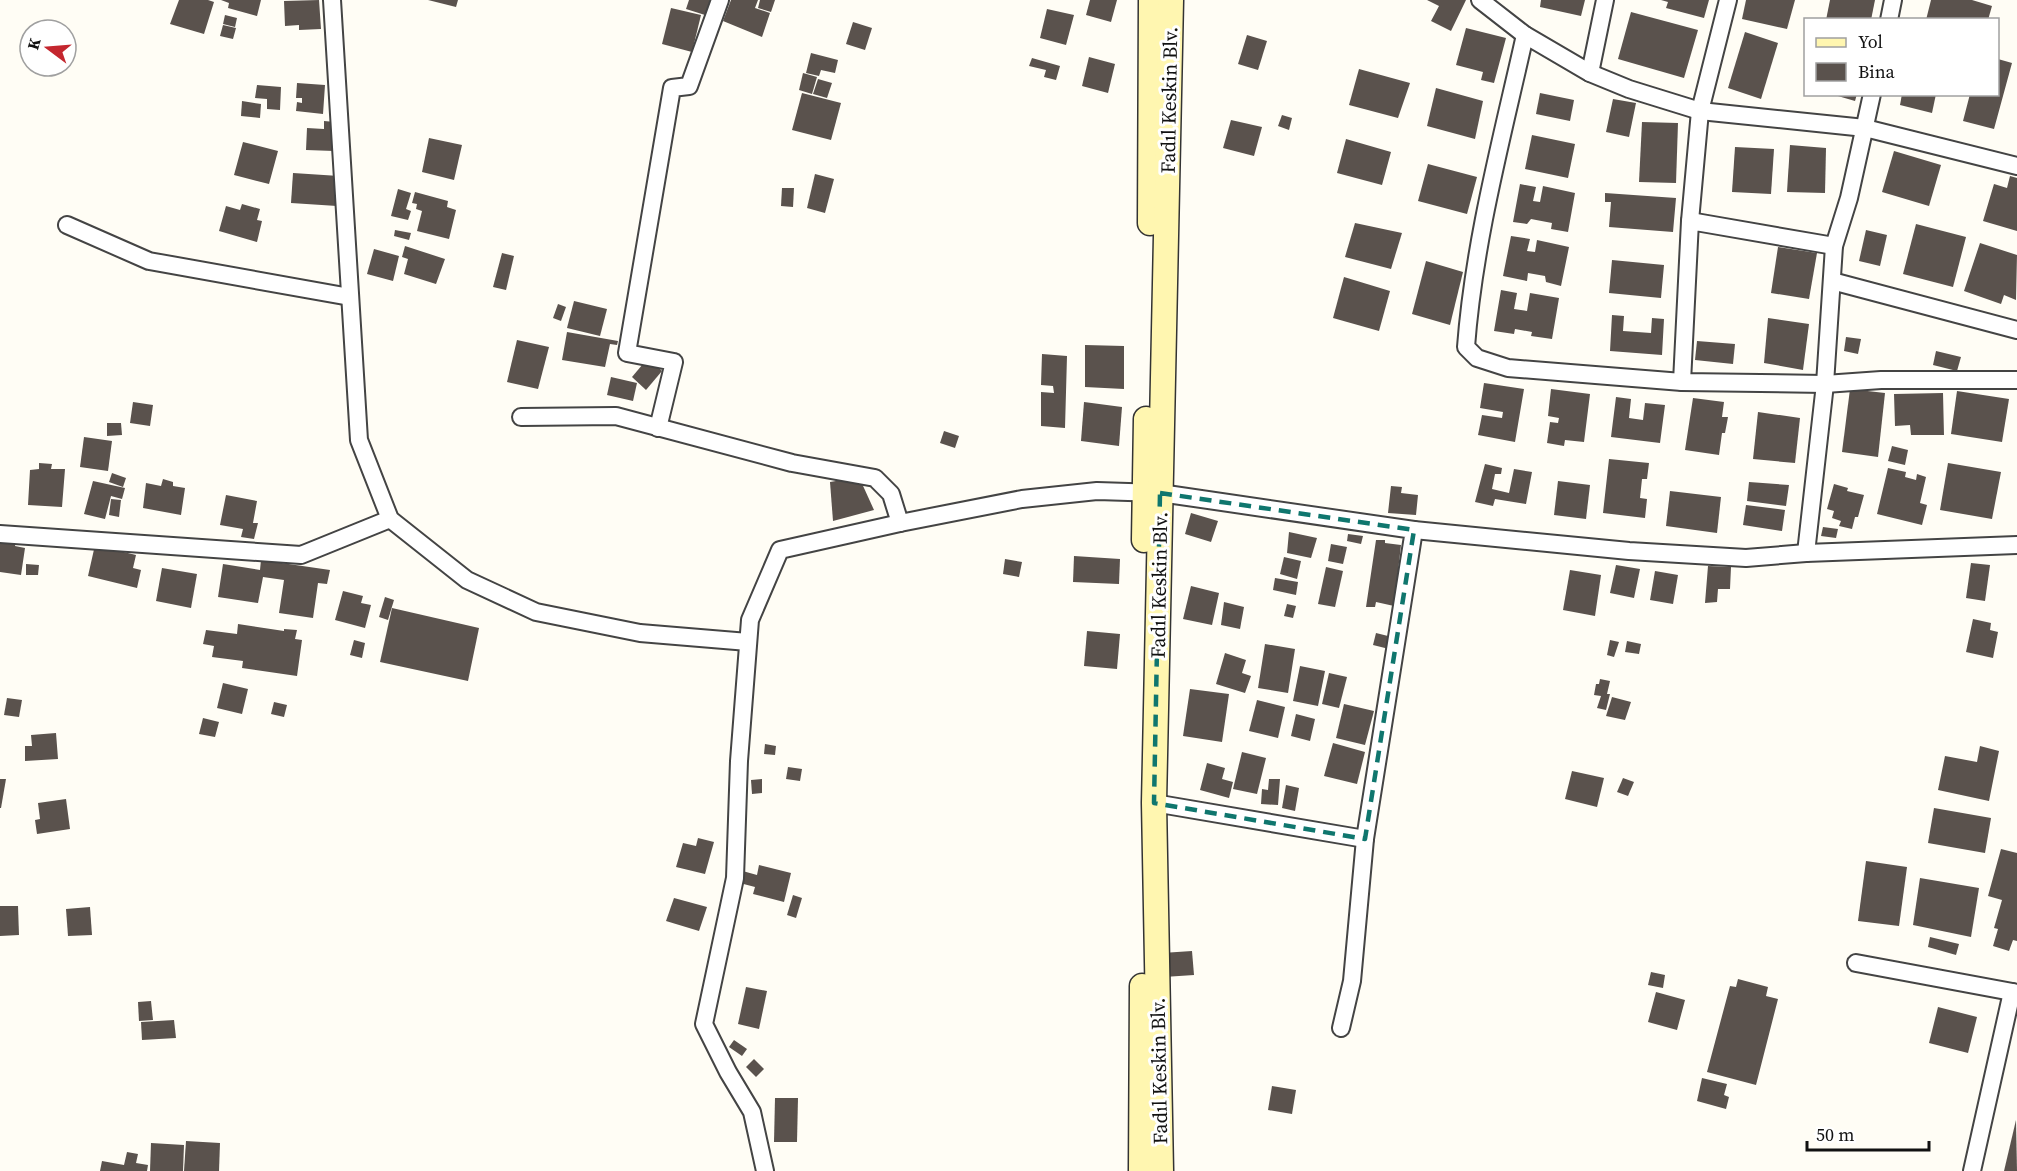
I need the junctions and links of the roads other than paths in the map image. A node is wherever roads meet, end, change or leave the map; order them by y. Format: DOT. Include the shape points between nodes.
graph roads {
  1 [pos="332,0"];
  2 [pos="720,0"];
  3 [pos="1151,0"];
  4 [pos="1171,0"];
  5 [pos="1480,0"];
  6 [pos="1605,0"];
  7 [pos="1728,0"];
  8 [pos="1893,0"];
  9 [pos="1889,18"];
  10 [pos="1525,34"];
  11 [pos="1590,73"];
  12 [pos="1872,96"];
  13 [pos="1700,111"];
  14 [pos="1865,128"];
  15 [pos="2017,166"];
  16 [pos="1690,221"];
  17 [pos="67,225"];
  18 [pos="1834,246"];
  19 [pos="1833,281"];
  20 [pos="350,297"];
  21 [pos="2017,330"];
  22 [pos="2017,380"];
  23 [pos="1682,382"];
  24 [pos="1825,384"];
  25 [pos="521,417"];
  26 [pos="658,428"];
  27 [pos="1152,492"];
  28 [pos="390,519"];
  29 [pos="900,523"];
  30 [pos="1414,531"];
  31 [pos="0,534"];
  32 [pos="2017,545"];
  33 [pos="1806,553"];
  34 [pos="748,642"];
  35 [pos="1154,803"];
  36 [pos="1365,839"];
  37 [pos="1856,963"];
  38 [pos="2014,992"];
  39 [pos="1341,1028"];
  40 [pos="765,1171"];
  41 [pos="1141,1171"];
  42 [pos="1161,1171"];
  43 [pos="1972,1171"];
  1 -- 20 [label="street"];
  2 -- 26 [label="street" via="689,86 672,88 627,353 674,362"];
  3 -- 27 [label="street, Fadıl Keskin Blv."];
  4 -- 27 [label="street, Fadıl Keskin Blv."];
  5 -- 10 [label="street"];
  6 -- 11 [label="street"];
  7 -- 13 [label="street"];
  8 -- 9 [label="street"];
  10 -- 11 [label="street"];
  10 -- 23 [label="street" via="1480,236 1466,347 1477,358 1508,368"];
  11 -- 13 [label="street"];
  12 -- 14 [label="street"];
  13 -- 14 [label="street"];
  13 -- 16 [label="street"];
  14 -- 15 [label="street"];
  14 -- 18 [label="street"];
  16 -- 18 [label="street"];
  16 -- 23 [label="street"];
  17 -- 20 [label="street" via="149,261"];
  18 -- 19 [label="street"];
  19 -- 21 [label="street"];
  19 -- 24 [label="street"];
  20 -- 28 [label="street" via="359,440"];
  22 -- 24 [label="street"];
  23 -- 24 [label="street"];
  24 -- 33 [label="street"];
  25 -- 26 [label="street" via="616,416"];
  26 -- 29 [label="street" via="792,463 875,478 891,494"];
  27 -- 29 [label="street" via="1097,491 1022,499"];
  27 -- 30 [label="street"];
  27 -- 35 [label="street, Fadıl Keskin Blv."];
  27 -- 41 [label="street, Fadıl Keskin Blv."];
  28 -- 31 [label="street" via="301,555"];
  28 -- 34 [label="street" via="467,580 536,612 640,633"];
  29 -- 34 [label="street" via="780,550 750,620"];
  30 -- 33 [label="street" via="1746,558"];
  30 -- 36 [label="street"];
  32 -- 33 [label="street"];
  34 -- 40 [label="street" via="735,878 704,1024 752,1112"];
  35 -- 36 [label="street"];
  35 -- 42 [label="street, Fadıl Keskin Blv."];
  36 -- 39 [label="street" via="1352,981"];
  37 -- 38 [label="street"];
  38 -- 43 [label="street"];
}
